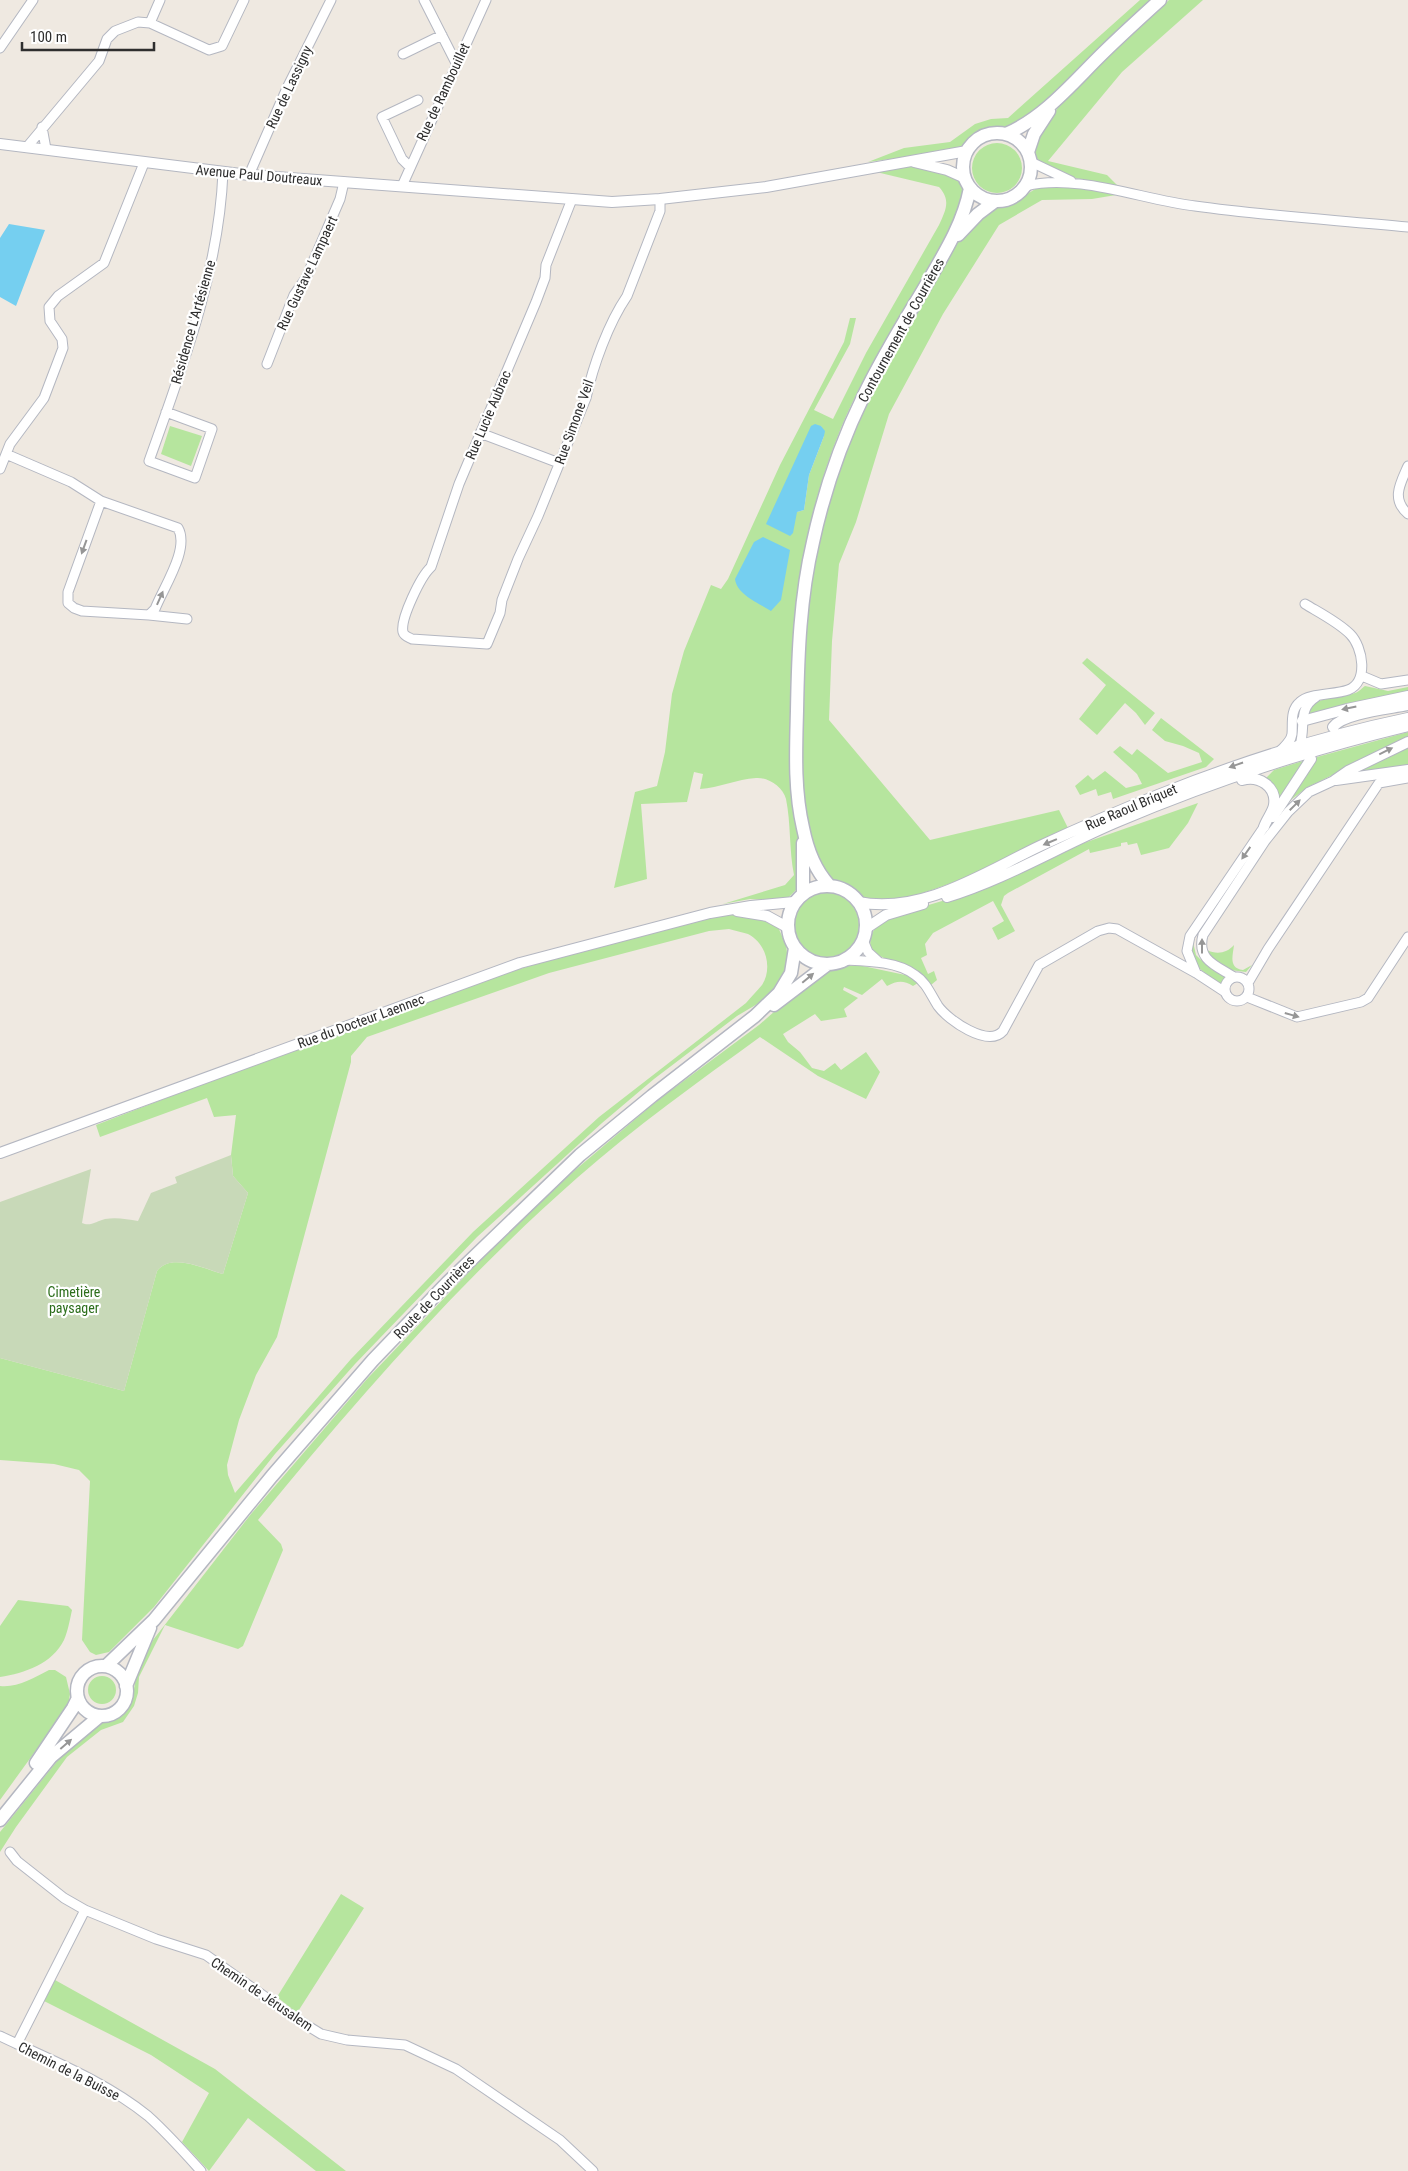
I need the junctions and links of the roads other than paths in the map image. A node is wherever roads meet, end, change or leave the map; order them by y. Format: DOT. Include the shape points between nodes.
graph roads {
  1 [pos="33,0"];
  2 [pos="160,0"];
  3 [pos="244,0"];
  4 [pos="330,0"];
  5 [pos="424,0"];
  6 [pos="486,0"];
  7 [pos="1160,0"];
  8 [pos="150,23"];
  9 [pos="442,35"];
  10 [pos="0,48"];
  11 [pos="403,54"];
  12 [pos="456,63"];
  13 [pos="1058,99"];
  14 [pos="418,100"];
  15 [pos="42,127"];
  16 [pos="1006,134"];
  17 [pos="0,144"];
  18 [pos="27,147"];
  19 [pos="46,150"];
  20 [pos="967,151"];
  21 [pos="1029,157"];
  22 [pos="911,162"];
  23 [pos="144,163"];
  24 [pos="409,166"];
  25 [pos="223,172"];
  26 [pos="249,175"];
  27 [pos="344,182"];
  28 [pos="967,183"];
  29 [pos="1076,183"];
  30 [pos="402,186"];
  31 [pos="1026,186"];
  32 [pos="572,199"];
  33 [pos="660,199"];
  34 [pos="994,202"];
  35 [pos="1408,227"];
  36 [pos="951,242"];
  37 [pos="268,364"];
  38 [pos="166,412"];
  39 [pos="480,433"];
  40 [pos="6,454"];
  41 [pos="559,463"];
  42 [pos="1408,466"];
  43 [pos="0,469"];
  44 [pos="101,501"];
  45 [pos="1408,514"];
  46 [pos="1305,604"];
  47 [pos="149,615"];
  48 [pos="188,619"];
  49 [pos="487,644"];
  50 [pos="1362,676"];
  51 [pos="1408,680"];
  52 [pos="1408,696"];
  53 [pos="1316,697"];
  54 [pos="1408,705"];
  55 [pos="1408,718"];
  56 [pos="1302,721"];
  57 [pos="1292,724"];
  58 [pos="1408,726"];
  59 [pos="1332,727"];
  60 [pos="1292,735"];
  61 [pos="1408,742"];
  62 [pos="1281,750"];
  63 [pos="1304,753"];
  64 [pos="1408,770"];
  65 [pos="1408,778"];
  66 [pos="1335,780"];
  67 [pos="1226,781"];
  68 [pos="1264,827"];
  69 [pos="803,830"];
  70 [pos="829,885"];
  71 [pos="799,897"];
  72 [pos="858,902"];
  73 [pos="728,909"];
  74 [pos="787,927"];
  75 [pos="864,935"];
  76 [pos="1408,936"];
  77 [pos="795,948"];
  78 [pos="844,960"];
  79 [pos="879,962"];
  80 [pos="828,964"];
  81 [pos="1196,973"];
  82 [pos="1234,977"];
  83 [pos="1248,983"];
  84 [pos="1225,992"];
  85 [pos="1247,997"];
  86 [pos="755,1016"];
  87 [pos="0,1153"];
  88 [pos="154,1620"];
  89 [pos="106,1666"];
  90 [pos="126,1686"];
  91 [pos="78,1698"];
  92 [pos="100,1716"];
  93 [pos="0,1809"];
  94 [pos="0,1820"];
  95 [pos="10,1852"];
  96 [pos="85,1910"];
  97 [pos="0,2036"];
  98 [pos="16,2044"];
  99 [pos="201,2171"];
  100 [pos="593,2171"];
  1 -- 10 [label="street"];
  2 -- 8 [label="street"];
  3 -- 8 [label="street" via="222,46 210,50"];
  4 -- 26 [label="street, Rue de Lassigny"];
  5 -- 9 [label="street"];
  6 -- 12 [label="street, Rue de Rambouillet"];
  7 -- 13 [label="main road"];
  8 -- 15 [label="street" via="138,22 115,31 106,39 98,61"];
  9 -- 11 [label="street"];
  9 -- 12 [label="street"];
  12 -- 24 [label="street, Rue de Rambouillet"];
  13 -- 16 [label="main road" via="1024,125"];
  13 -- 21 [label="main road" via="1038,127"];
  14 -- 24 [label="street" via="382,118 402,159"];
  15 -- 18 [label="street"];
  15 -- 19 [label="street"];
  16 -- 20 [label="main road" via="984,136"];
  16 -- 21 [label="main road" via="1019,141"];
  17 -- 18 [label="street, Avenue Paul Doutreaux"];
  18 -- 19 [label="street, Avenue Paul Doutreaux"];
  19 -- 23 [label="street, Avenue Paul Doutreaux"];
  20 -- 22 [label="street, Avenue Paul Doutreaux"];
  20 -- 28 [label="main road" via="963,164"];
  21 -- 29 [label="street"];
  21 -- 31 [label="main road" via="1031,174"];
  22 -- 28 [label="street" via="947,170"];
  22 -- 33 [label="street, Avenue Paul Doutreaux" via="766,186"];
  23 -- 25 [label="street, Avenue Paul Doutreaux"];
  23 -- 40 [label="street" via="104,263 58,296 49,307 50,320 62,339 63,348 44,398"];
  24 -- 30 [label="street, Rue de Rambouillet"];
  25 -- 26 [label="street, Avenue Paul Doutreaux"];
  25 -- 38 [label="street, Résidence L'Artésienne" via="212,264"];
  26 -- 27 [label="street, Avenue Paul Doutreaux"];
  27 -- 30 [label="street, Avenue Paul Doutreaux"];
  27 -- 37 [label="street, Rue Gustave Lampaert" via="340,199 306,278 294,295"];
  28 -- 34 [label="main road" via="980,197"];
  28 -- 36 [label="main road, Contournement de Courrières" via="966,206"];
  29 -- 31 [label="street" via="1044,182"];
  29 -- 35 [label="street" via="1194,206"];
  30 -- 32 [label="street, Avenue Paul Doutreaux"];
  31 -- 34 [label="main road" via="1009,200"];
  32 -- 33 [label="street, Avenue Paul Doutreaux" via="612,202"];
  32 -- 39 [label="street, Rue Lucie Aubrac" via="546,265 536,302"];
  33 -- 41 [label="street, Rue Simone Veil" via="660,211 626,296 618,308"];
  34 -- 36 [label="main road, Contournement de Courrières"];
  36 -- 69 [label="main road, Contournement de Courrières" via="863,396 826,489 812,543 798,662 797,778"];
  38 -- 38 [label="street, Résidence L'Artésienne" via="149,461 195,478 212,429"];
  39 -- 41 [label="street"];
  39 -- 49 [label="street, Rue Lucie Aubrac" via="430,567 406,612 402,630 412,639"];
  40 -- 43 [label="street"];
  40 -- 44 [label="street" via="71,482"];
  41 -- 49 [label="street, Rue Simone Veil" via="514,567"];
  42 -- 45 [label="street" via="1397,495"];
  47 -- 44 [label="street, one-way" via="155,609 180,555 182,534 169,524"];
  44 -- 47 [label="street, one-way" via="68,592 68,603 82,611"];
  46 -- 50 [label="street" via="1352,636 1361,660"];
  47 -- 48 [label="street"];
  50 -- 51 [label="street" via="1381,684"];
  50 -- 53 [label="street" via="1350,689"];
  52 -- 56 [label="street, one-way"];
  53 -- 56 [label="street" via="1305,707"];
  53 -- 57 [label="street" via="1300,702"];
  54 -- 59 [label="street" via="1348,718"];
  55 -- 63 [label="street, Rue Raoul Briquet" via="1346,732"];
  56 -- 57 [label="street"];
  56 -- 63 [label="street"];
  57 -- 60 [label="street"];
  58 -- 63 [label="street, Rue Raoul Briquet"];
  60 -- 62 [label="street"];
  60 -- 63 [label="street"];
  66 -- 61 [label="street, one-way"];
  62 -- 63 [label="street, Rue Raoul Briquet"];
  62 -- 72 [label="street, Rue Raoul Briquet, one-way" via="1156,796 957,886 914,900 878,904"];
  63 -- 67 [label="street, Rue Raoul Briquet"];
  63 -- 68 [label="street" via="1271,821"];
  64 -- 66 [label="street"];
  65 -- 83 [label="street" via="1378,783"];
  82 -- 66 [label="street, one-way" via="1205,958 1201,947 1203,935 1288,812 1309,792"];
  67 -- 68 [label="street" via="1254,778 1268,786 1274,804"];
  67 -- 75 [label="street, Rue Raoul Briquet" via="1118,822 985,884 886,915"];
  68 -- 81 [label="street, one-way" via="1190,936 1187,951"];
  69 -- 70 [label="main road, Contournement de Courrières" via="818,871"];
  69 -- 71 [label="main road, Contournement de Courrières"];
  70 -- 71 [label="main road"];
  70 -- 72 [label="main road" via="844,890"];
  71 -- 73 [label="street, Rue du Docteur Laennec"];
  71 -- 74 [label="main road" via="789,914"];
  72 -- 75 [label="main road" via="864,915"];
  73 -- 74 [label="street, Rue du Docteur Laennec" via="767,916"];
  73 -- 87 [label="street, Rue du Docteur Laennec" via="520,963"];
  74 -- 77 [label="main road"];
  75 -- 78 [label="main road" via="855,952"];
  75 -- 79 [label="street" via="868,952"];
  85 -- 76 [label="street, one-way" via="1297,1018 1362,1002 1368,998"];
  77 -- 80 [label="main road" via="810,960"];
  77 -- 86 [label="main road, Route de Courrières" via="789,979"];
  78 -- 79 [label="street"];
  78 -- 80 [label="main road"];
  79 -- 81 [label="street" via="916,975 944,1013 989,1038 1003,1031 1042,962 1104,929 1117,929"];
  86 -- 80 [label="main road, Route de Courrières, one-way" via="784,999"];
  81 -- 84 [label="street"];
  82 -- 83 [label="street"];
  82 -- 84 [label="street" via="1226,983"];
  83 -- 85 [label="street"];
  84 -- 85 [label="street" via="1234,1001"];
  86 -- 88 [label="main road, Route de Courrières" via="580,1155 448,1282 373,1360 272,1476"];
  88 -- 89 [label="main road, Route de Courrières"];
  88 -- 90 [label="main road, Route de Courrières"];
  89 -- 90 [label="main road" via="118,1671"];
  89 -- 91 [label="main road" via="94,1667 81,1676"];
  90 -- 92 [label="main road" via="121,1707"];
  91 -- 92 [label="main road" via="86,1710"];
  91 -- 93 [label="main road" via="46,1750"];
  94 -- 92 [label="main road, one-way" via="51,1757"];
  95 -- 96 [label="street, Chemin de Jérusalem" via="16,1861"];
  96 -- 98 [label="street"];
  96 -- 100 [label="street, Chemin de Jérusalem" via="206,1955 321,2034 347,2040 405,2045 456,2069 560,2140"];
  97 -- 98 [label="street, Chemin de la Buisse"];
  98 -- 99 [label="street, Chemin de la Buisse" via="92,2080 125,2100 148,2116"];
}
